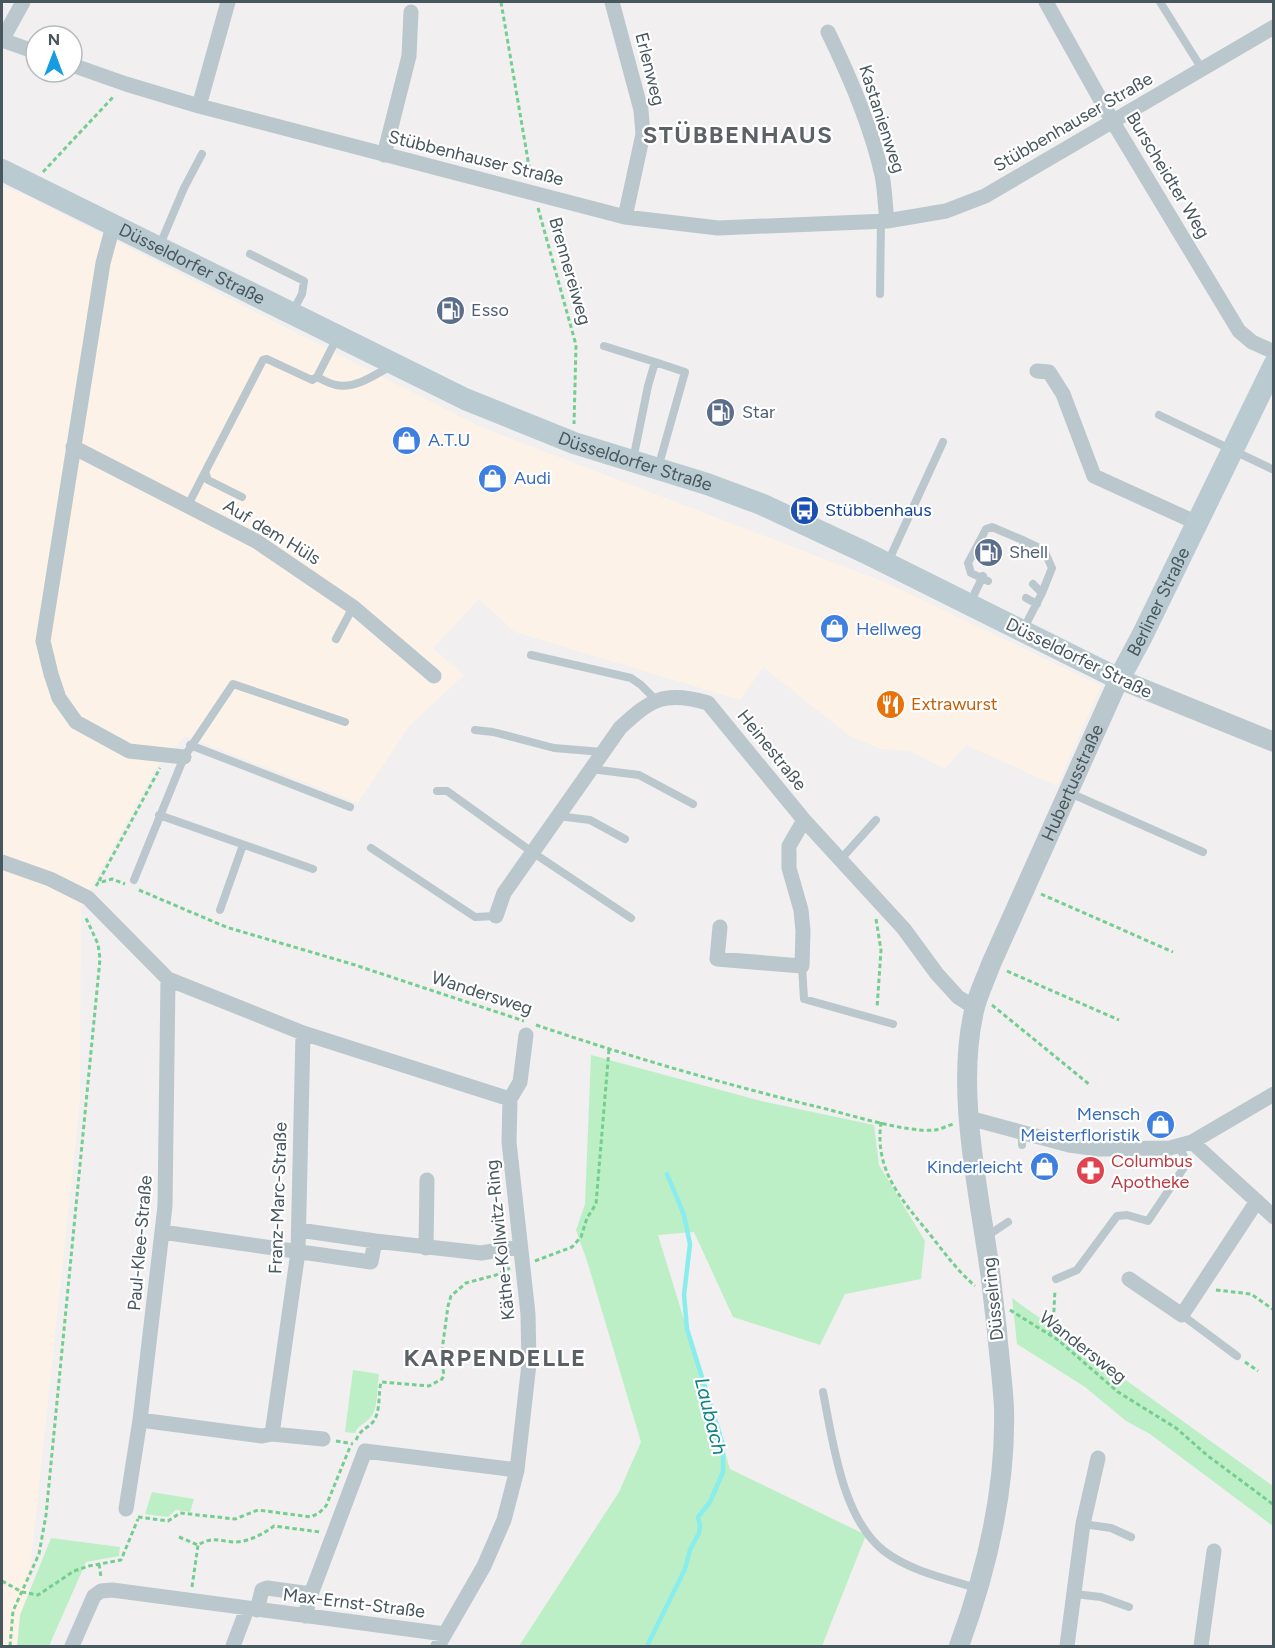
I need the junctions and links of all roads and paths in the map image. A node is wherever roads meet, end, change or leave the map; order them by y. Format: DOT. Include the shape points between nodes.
graph roads {
  1 [pos="23,2"];
  2 [pos="228,2"];
  3 [pos="501,2"];
  4 [pos="612,2"];
  5 [pos="1046,2"];
  6 [pos="1160,2"];
  7 [pos="411,12"];
  8 [pos="1274,27"];
  9 [pos="828,33"];
  10 [pos="2,40"];
  11 [pos="24,48"];
  12 [pos="84,69"];
  13 [pos="1202,69"];
  14 [pos="126,84"];
  15 [pos="200,106"];
  16 [pos="1113,122"];
  17 [pos="202,154"];
  18 [pos="384,155"];
  19 [pos="2,170"];
  20 [pos="39,175"];
  21 [pos="533,192"];
  22 [pos="625,217"];
  23 [pos="884,221"];
  24 [pos="114,226"];
  25 [pos="159,248"];
  26 [pos="250,254"];
  27 [pos="880,294"];
  28 [pos="293,313"];
  29 [pos="339,336"];
  30 [pos="604,346"];
  31 [pos="1274,352"];
  32 [pos="655,362"];
  33 [pos="395,363"];
  34 [pos="1274,365"];
  35 [pos="1037,372"];
  36 [pos="317,377"];
  37 [pos="1159,415"];
  38 [pos="943,442"];
  39 [pos="574,443"];
  40 [pos="73,447"];
  41 [pos="1232,450"];
  42 [pos="632,462"];
  43 [pos="658,469"];
  44 [pos="1274,470"];
  45 [pos="205,472"];
  46 [pos="242,497"];
  47 [pos="188,505"];
  48 [pos="1197,523"];
  49 [pos="887,563"];
  50 [pos="1033,584"];
  51 [pos="1042,593"];
  52 [pos="1026,598"];
  53 [pos="969,604"];
  54 [pos="1036,604"];
  55 [pos="353,607"];
  56 [pos="1023,631"];
  57 [pos="336,639"];
  58 [pos="531,655"];
  59 [pos="434,676"];
  60 [pos="1119,679"];
  61 [pos="657,701"];
  62 [pos="345,722"];
  63 [pos="475,730"];
  64 [pos="1274,742"];
  65 [pos="187,751"];
  66 [pos="603,752"];
  67 [pos="152,754"];
  68 [pos="591,769"];
  69 [pos="438,791"];
  70 [pos="1069,792"];
  71 [pos="693,804"];
  72 [pos="350,807"];
  73 [pos="159,815"];
  74 [pos="558,816"];
  75 [pos="804,820"];
  76 [pos="876,820"];
  77 [pos="625,839"];
  78 [pos="243,844"];
  79 [pos="370,848"];
  80 [pos="532,852"];
  81 [pos="1203,852"];
  82 [pos="840,860"];
  83 [pos="2,862"];
  84 [pos="314,869"];
  85 [pos="134,880"];
  86 [pos="98,883"];
  87 [pos="1025,887"];
  88 [pos="873,897"];
  89 [pos="88,898"];
  90 [pos="220,910"];
  91 [pos="496,916"];
  92 [pos="631,918"];
  93 [pos="720,927"];
  94 [pos="1173,952"];
  95 [pos="992,964"];
  96 [pos="802,966"];
  97 [pos="168,979"];
  98 [pos="977,1001"];
  99 [pos="876,1019"];
  100 [pos="1119,1020"];
  101 [pos="893,1024"];
  102 [pos="529,1027"];
  103 [pos="303,1033"];
  104 [pos="609,1050"];
  105 [pos="1090,1085"];
  106 [pos="1274,1094"];
  107 [pos="510,1099"];
  108 [pos="969,1118"];
  109 [pos="881,1122"];
  110 [pos="1185,1144"];
  111 [pos="427,1180"];
  112 [pos="1257,1201"];
  113 [pos="1274,1216"];
  114 [pos="1008,1222"];
  115 [pos="299,1230"];
  116 [pos="162,1232"];
  117 [pos="986,1237"];
  118 [pos="375,1241"];
  119 [pos="426,1248"];
  120 [pos="298,1252"];
  121 [pos="521,1256"];
  122 [pos="1056,1279"];
  123 [pos="1129,1279"];
  124 [pos="984,1284"];
  125 [pos="1199,1289"];
  126 [pos="1005,1306"];
  127 [pos="1274,1310"];
  128 [pos="1182,1315"];
  129 [pos="1049,1334"];
  130 [pos="1237,1356"];
  131 [pos="1258,1371"];
  132 [pos="823,1392"];
  133 [pos="140,1420"];
  134 [pos="272,1434"];
  135 [pos="323,1439"];
  136 [pos="359,1447"];
  137 [pos="1098,1458"];
  138 [pos="517,1470"];
  139 [pos="1274,1505"];
  140 [pos="132,1513"];
  141 [pos="1083,1524"];
  142 [pos="334,1534"];
  143 [pos="1131,1537"];
  144 [pos="178,1538"];
  145 [pos="198,1545"];
  146 [pos="1214,1551"];
  147 [pos="2,1581"];
  148 [pos="979,1589"];
  149 [pos="192,1590"];
  150 [pos="22,1592"];
  151 [pos="311,1594"];
  152 [pos="1074,1594"];
  153 [pos="1129,1607"];
  154 [pos="252,1610"];
  155 [pos="305,1616"];
  156 [pos="441,1640"];
  157 [pos="10,1647"];
  158 [pos="72,1647"];
  159 [pos="233,1647"];
  160 [pos="959,1647"];
  161 [pos="1067,1647"];
  162 [pos="1201,1647"];
  1 -- 10 [label="street"];
  2 -- 15 [label="street"];
  3 -- 21 [label="path, Brennereiweg"];
  4 -- 22 [label="street, Erlenweg" via="644,134"];
  5 -- 16 [label="street, Burscheidter Weg"];
  6 -- 13 [label="lane"];
  7 -- 18 [label="street" via="409,56"];
  8 -- 13 [label="street, Stübbenhauser Straße"];
  9 -- 23 [label="street, Kastanienweg" via="847,69 882,175"];
  10 -- 11 [label="street"];
  12 -- 14 [label="street, Stübbenhauser Straße"];
  13 -- 16 [label="street, Stübbenhauser Straße"];
  14 -- 15 [label="street, Stübbenhauser Straße"];
  14 -- 20 [label="path"];
  15 -- 18 [label="street, Stübbenhauser Straße"];
  16 -- 23 [label="street, Stübbenhauser Straße" via="985,196 946,211"];
  16 -- 31 [label="street, Burscheidter Weg" via="1239,331"];
  17 -- 25 [label="lane"];
  18 -- 21 [label="street, Stübbenhauser Straße"];
  19 -- 24 [label="main road, Düsseldorfer Straße"];
  21 -- 22 [label="street, Stübbenhauser Straße"];
  21 -- 39 [label="path, Brennereiweg" via="576,345"];
  22 -- 23 [label="street, Stübbenhauser Straße" via="718,228"];
  23 -- 27 [label="lane"];
  24 -- 25 [label="main road, Düsseldorfer Straße"];
  24 -- 40 [label="street" via="103,263"];
  25 -- 28 [label="main road, Düsseldorfer Straße"];
  26 -- 28 [label="lane" via="304,281"];
  28 -- 29 [label="main road, Düsseldorfer Straße"];
  29 -- 33 [label="main road, Düsseldorfer Straße"];
  29 -- 36 [label="lane"];
  30 -- 32 [label="lane"];
  32 -- 42 [label="lane"];
  32 -- 43 [label="lane" via="685,372"];
  33 -- 36 [label="lane" via="351,385 336,385"];
  33 -- 39 [label="main road, Düsseldorfer Straße" via="465,399"];
  34 -- 41 [label="main road, Berliner Straße"];
  35 -- 48 [label="street" via="1049,372 1063,394 1094,476"];
  36 -- 45 [label="lane" via="312,380 263,360"];
  37 -- 41 [label="lane"];
  38 -- 49 [label="lane"];
  39 -- 42 [label="main road, Düsseldorfer Straße"];
  40 -- 47 [label="street, Auf dem Hüls"];
  40 -- 67 [label="street" via="43,641 51,674 59,698 76,722 129,751"];
  41 -- 44 [label="lane"];
  41 -- 48 [label="main road, Berliner Straße"];
  42 -- 43 [label="main road, Düsseldorfer Straße"];
  43 -- 49 [label="main road, Düsseldorfer Straße" via="761,504"];
  45 -- 46 [label="lane" via="208,480"];
  45 -- 47 [label="lane"];
  47 -- 55 [label="street, Auf dem Hüls" via="256,540"];
  48 -- 60 [label="main road, Berliner Straße"];
  49 -- 53 [label="main road, Düsseldorfer Straße"];
  50 -- 51 [label="lane"];
  51 -- 53 [label="lane" via="1052,568 1044,550 992,527 986,529 968,563 971,573 984,577"];
  51 -- 54 [label="lane"];
  52 -- 54 [label="lane"];
  53 -- 56 [label="main road, Düsseldorfer Straße"];
  54 -- 56 [label="lane"];
  55 -- 57 [label="lane"];
  55 -- 59 [label="street, Auf dem Hüls"];
  56 -- 60 [label="main road, Düsseldorfer Straße"];
  58 -- 61 [label="lane" via="631,678"];
  60 -- 64 [label="street, Düsseldorfer Straße"];
  60 -- 70 [label="street, Hubertusstraße"];
  61 -- 66 [label="street, Heinestraße" via="643,707 620,728"];
  61 -- 75 [label="street, Heinestraße" via="667,697 693,698 708,703"];
  62 -- 65 [label="lane" via="233,684"];
  63 -- 66 [label="lane" via="554,748"];
  65 -- 67 [label="street"];
  65 -- 72 [label="lane"];
  65 -- 73 [label="lane"];
  66 -- 68 [label="street, Heinestraße"];
  67 -- 86 [label="path" via="160,769"];
  68 -- 71 [label="lane" via="639,775"];
  68 -- 74 [label="street, Heinestraße"];
  69 -- 80 [label="lane" via="447,791"];
  70 -- 81 [label="lane"];
  70 -- 87 [label="street, Hubertusstraße"];
  73 -- 78 [label="lane"];
  73 -- 85 [label="lane"];
  74 -- 77 [label="lane" via="590,820"];
  74 -- 80 [label="street, Heinestraße"];
  75 -- 82 [label="street, Heinestraße"];
  75 -- 96 [label="street" via="789,846 789,867 801,910"];
  76 -- 82 [label="lane"];
  78 -- 84 [label="lane"];
  78 -- 90 [label="lane"];
  79 -- 91 [label="lane, Heinestraße" via="475,917"];
  80 -- 91 [label="street, Heinestraße" via="504,893"];
  80 -- 92 [label="lane"];
  82 -- 88 [label="street, Heinestraße"];
  83 -- 89 [label="street"];
  86 -- 89 [label="path"];
  86 -- 102 [label="path, Wandersweg" via="112,879 226,927 355,965"];
  87 -- 94 [label="path"];
  87 -- 95 [label="street, Hubertusstraße"];
  88 -- 98 [label="street, Heinestraße" via="958,997"];
  88 -- 99 [label="path" via="881,950"];
  89 -- 97 [label="street"];
  89 -- 150 [label="path" via="84,912 100,959 44,1534"];
  93 -- 96 [label="street" via="717,959"];
  95 -- 98 [label="street, Hubertusstraße"];
  95 -- 100 [label="path"];
  96 -- 99 [label="lane" via="804,999"];
  97 -- 103 [label="street"];
  97 -- 116 [label="street, Paul-Klee-Straße"];
  98 -- 105 [label="path"];
  98 -- 108 [label="street, Düsselring" via="969,1043"];
  99 -- 101 [label="lane"];
  102 -- 104 [label="path, Wandersweg"];
  102 -- 107 [label="street, Käthe-Kollwitz-Ring" via="520,1082"];
  103 -- 107 [label="street"];
  103 -- 115 [label="street, Franz-Marc-Straße"];
  104 -- 109 [label="path, Wandersweg"];
  104 -- 121 [label="path" via="596,1204 572,1247"];
  106 -- 110 [label="street"];
  107 -- 121 [label="street, Käthe-Kollwitz-Ring" via="509,1142"];
  108 -- 109 [label="path, Wandersweg" via="936,1130"];
  108 -- 110 [label="street" via="1022,1139 1099,1149 1162,1149"];
  108 -- 117 [label="street, Düsselring"];
  109 -- 124 [label="path" via="880,1154 900,1199 959,1272"];
  110 -- 112 [label="street"];
  110 -- 122 [label="lane" via="1186,1163 1148,1221 1117,1216 1077,1270"];
  111 -- 119 [label="street"];
  112 -- 113 [label="street"];
  112 -- 125 [label="street"];
  114 -- 117 [label="lane"];
  115 -- 118 [label="street"];
  115 -- 120 [label="street, Franz-Marc-Straße"];
  116 -- 120 [label="street"];
  116 -- 133 [label="street, Paul-Klee-Straße"];
  117 -- 124 [label="street, Düsselring"];
  118 -- 119 [label="street"];
  118 -- 120 [label="street" via="372,1262"];
  119 -- 121 [label="street"];
  120 -- 134 [label="street, Franz-Marc-Straße"];
  121 -- 136 [label="path" via="512,1267 466,1283 451,1296 441,1358 442,1379 429,1386 381,1382 378,1410 373,1421 361,1430"];
  121 -- 138 [label="street, Käthe-Kollwitz-Ring" via="529,1364"];
  122 -- 129 [label="path" via="1053,1328"];
  123 -- 128 [label="street"];
  124 -- 148 [label="street, Düsselring, bridge" via="997,1332 1004,1409 998,1503"];
  125 -- 127 [label="path" via="1251,1294"];
  125 -- 128 [label="street"];
  126 -- 129 [label="path, Wandersweg"];
  128 -- 130 [label="lane"];
  129 -- 139 [label="path, Wandersweg" via="1118,1392 1176,1428"];
  130 -- 131 [label="path"];
  132 -- 148 [label="lane" via="840,1470 853,1510 870,1539 900,1561"];
  133 -- 134 [label="street" via="262,1436"];
  133 -- 140 [label="street, Paul-Klee-Straße"];
  134 -- 135 [label="street"];
  135 -- 136 [label="path"];
  136 -- 138 [label="street"];
  136 -- 140 [label="path" via="348,1449 326,1506 311,1517 258,1510 235,1519 180,1513 168,1521"];
  136 -- 142 [label="street"];
  137 -- 141 [label="street"];
  138 -- 156 [label="street, Käthe-Kollwitz-Ring" via="504,1520 484,1566"];
  140 -- 150 [label="path" via="121,1560 74,1571 38,1595"];
  141 -- 143 [label="lane" via="1111,1528"];
  141 -- 152 [label="street"];
  142 -- 145 [label="path" via="274,1526 262,1535 236,1542 209,1538"];
  142 -- 151 [label="street"];
  144 -- 145 [label="path"];
  145 -- 149 [label="path"];
  146 -- 162 [label="street"];
  147 -- 150 [label="path"];
  148 -- 160 [label="street, Düsselring"];
  150 -- 157 [label="path" via="13,1611"];
  151 -- 154 [label="street, Max-Ernst-Straße" via="267,1588 262,1590"];
  151 -- 155 [label="street"];
  152 -- 153 [label="lane" via="1101,1597"];
  152 -- 161 [label="street"];
  154 -- 155 [label="street, Max-Ernst-Straße"];
  154 -- 158 [label="street, Max-Ernst-Straße" via="101,1590 94,1596"];
  154 -- 159 [label="street"];
  155 -- 156 [label="street, Max-Ernst-Straße"];
}
